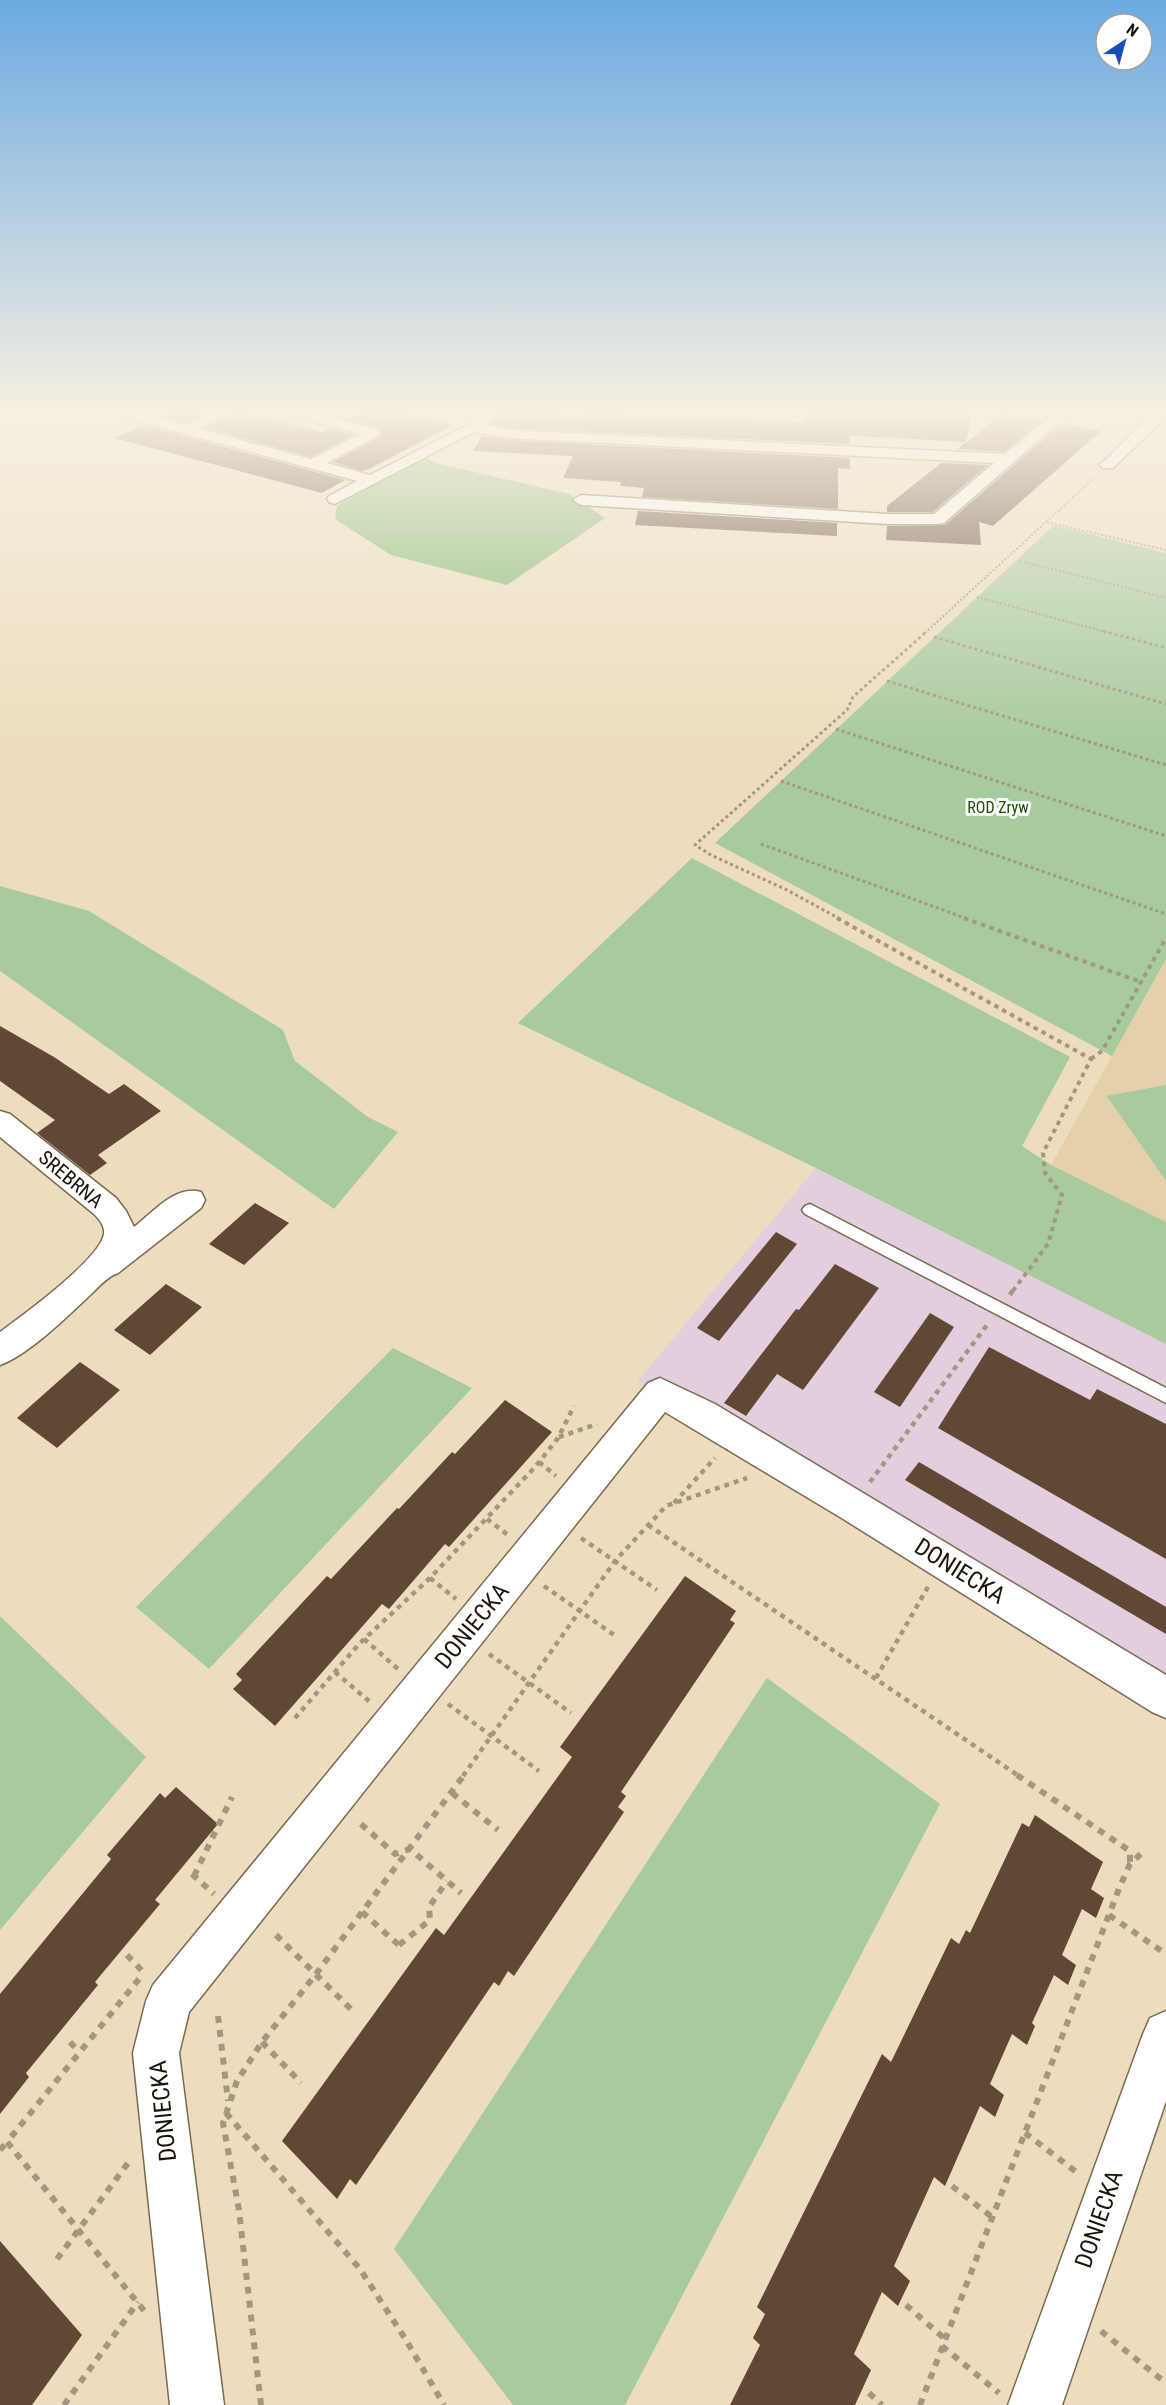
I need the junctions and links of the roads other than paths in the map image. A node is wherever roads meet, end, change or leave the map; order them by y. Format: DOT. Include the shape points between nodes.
graph roads {
  1 [pos="0,1121"];
  2 [pos="190,1200"];
  3 [pos="810,1210"];
  4 [pos="90,1276"];
  5 [pos="0,1352"];
  6 [pos="1166,1396"];
  7 [pos="1166,1698"];
  8 [pos="1166,2034"];
  9 [pos="1020,2401"];
  10 [pos="197,2405"];
  1 -- 4 [label="street, SREBRNA" via="117,1220 117,1244"];
  2 -- 4 [label="street, SREBRNA"];
  3 -- 6 [label="lane"];
  4 -- 5 [label="street, SREBRNA"];
  7 -- 10 [label="street, DONIECKA" via="853,1505 660,1393 416,1681 169,2001 156,2053"];
  8 -- 9 [label="street, DONIECKA" via="1107,2196"];
}
